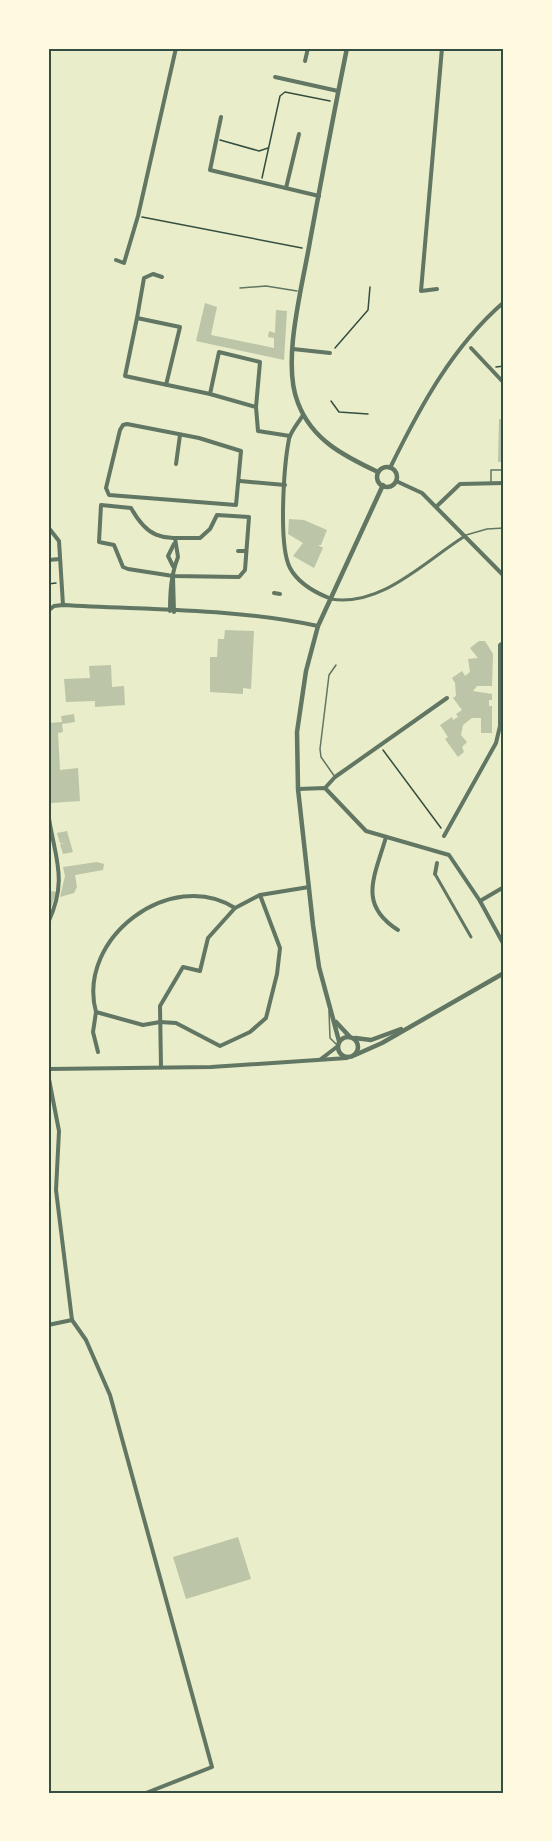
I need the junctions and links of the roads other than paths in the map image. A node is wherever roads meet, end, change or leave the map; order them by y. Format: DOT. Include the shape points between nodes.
graph roads {
  1 [pos="176,48"];
  2 [pos="308,48"];
  3 [pos="347,48"];
  4 [pos="442,48"];
  5 [pos="305,61"];
  6 [pos="275,77"];
  7 [pos="338,91"];
  8 [pos="221,117"];
  9 [pos="299,134"];
  10 [pos="286,188"];
  11 [pos="319,195"];
  12 [pos="116,260"];
  13 [pos="162,277"];
  14 [pos="240,288"];
  15 [pos="437,289"];
  16 [pos="301,291"];
  17 [pos="504,302"];
  18 [pos="138,318"];
  19 [pos="471,348"];
  20 [pos="293,349"];
  21 [pos="330,353"];
  22 [pos="504,383"];
  23 [pos="166,385"];
  24 [pos="210,394"];
  25 [pos="256,407"];
  26 [pos="303,415"];
  27 [pos="180,435"];
  28 [pos="290,436"];
  29 [pos="176,464"];
  30 [pos="390,468"];
  31 [pos="504,470"];
  32 [pos="378,472"];
  33 [pos="240,481"];
  34 [pos="396,481"];
  35 [pos="492,483"];
  36 [pos="504,483"];
  37 [pos="285,485"];
  38 [pos="383,485"];
  39 [pos="437,506"];
  40 [pos="48,527"];
  41 [pos="504,528"];
  42 [pos="465,536"];
  43 [pos="175,538"];
  44 [pos="174,544"];
  45 [pos="238,551"];
  46 [pos="246,551"];
  47 [pos="60,559"];
  48 [pos="48,560"];
  49 [pos="173,566"];
  50 [pos="227,570"];
  51 [pos="173,576"];
  52 [pos="226,576"];
  53 [pos="504,576"];
  54 [pos="274,593"];
  55 [pos="280,594"];
  56 [pos="329,598"];
  57 [pos="84,600"];
  58 [pos="63,605"];
  59 [pos="84,607"];
  60 [pos="257,609"];
  61 [pos="48,611"];
  62 [pos="172,611"];
  63 [pos="256,616"];
  64 [pos="318,626"];
  65 [pos="504,642"];
  66 [pos="336,665"];
  67 [pos="447,698"];
  68 [pos="335,777"];
  69 [pos="325,788"];
  70 [pos="298,789"];
  71 [pos="48,812"];
  72 [pos="445,835"];
  73 [pos="386,837"];
  74 [pos="437,863"];
  75 [pos="435,874"];
  76 [pos="309,887"];
  77 [pos="504,887"];
  78 [pos="260,895"];
  79 [pos="480,901"];
  80 [pos="235,908"];
  81 [pos="48,923"];
  82 [pos="398,930"];
  83 [pos="471,938"];
  84 [pos="504,945"];
  85 [pos="504,974"];
  86 [pos="330,1007"];
  87 [pos="96,1012"];
  88 [pos="160,1022"];
  89 [pos="336,1022"];
  90 [pos="409,1026"];
  91 [pos="351,1037"];
  92 [pos="338,1044"];
  93 [pos="98,1052"];
  94 [pos="356,1055"];
  95 [pos="347,1058"];
  96 [pos="321,1059"];
  97 [pos="161,1066"];
  98 [pos="48,1072"];
  99 [pos="72,1320"];
  100 [pos="48,1324"];
  101 [pos="146,1793"];
  1 -- 12 [label="street" via="138,216 124,263"];
  2 -- 5 [label="street"];
  3 -- 7 [label="street"];
  4 -- 15 [label="street" via="421,291"];
  6 -- 7 [label="street"];
  7 -- 11 [label="street"];
  8 -- 10 [label="street" via="210,170"];
  9 -- 10 [label="street"];
  10 -- 11 [label="street"];
  11 -- 16 [label="street"];
  13 -- 18 [label="street" via="153,274 144,278"];
  14 -- 16 [label="lane" via="266,286"];
  16 -- 20 [label="street"];
  17 -- 30 [label="street" via="462,346 420,406"];
  18 -- 23 [label="street" via="125,376"];
  18 -- 23 [label="street" via="180,327"];
  19 -- 22 [label="street"];
  20 -- 21 [label="street"];
  20 -- 26 [label="street" via="293,389"];
  23 -- 24 [label="street"];
  24 -- 25 [label="street"];
  24 -- 25 [label="street" via="219,352 260,362"];
  25 -- 28 [label="street" via="258,431"];
  26 -- 28 [label="street"];
  26 -- 32 [label="street" via="330,447"];
  27 -- 29 [label="street"];
  27 -- 33 [label="street" via="241,451"];
  27 -- 33 [label="street" via="123,425 107,494 230,507 238,502"];
  28 -- 37 [label="street"];
  30 -- 32 [label="street"];
  30 -- 34 [label="street"];
  31 -- 35 [label="lane" via="491,470"];
  32 -- 38 [label="street" via="377,479"];
  33 -- 37 [label="street"];
  34 -- 38 [label="street" via="390,486"];
  34 -- 39 [label="street" via="422,493"];
  35 -- 36 [label="street"];
  35 -- 39 [label="street" via="460,484"];
  37 -- 56 [label="street" via="285,558 300,580"];
  38 -- 56 [label="street"];
  39 -- 42 [label="street"];
  40 -- 47 [label="street" via="59,541"];
  41 -- 42 [label="lane"];
  42 -- 53 [label="street"];
  42 -- 56 [label="street" via="385,590 358,600"];
  43 -- 44 [label="street"];
  43 -- 46 [label="street" via="200,538 217,515 249,517"];
  43 -- 51 [label="street" via="154,535 142,528 131,508 101,505 99,543 114,545 123,567"];
  44 -- 49 [label="street" via="178,557"];
  44 -- 49 [label="street" via="168,556"];
  45 -- 46 [label="street"];
  46 -- 52 [label="street" via="245,570 239,577"];
  47 -- 48 [label="street"];
  47 -- 58 [label="street"];
  49 -- 51 [label="street"];
  50 -- 52 [label="street"];
  51 -- 52 [label="street"];
  51 -- 62 [label="street"];
  54 -- 55 [label="street"];
  56 -- 64 [label="street"];
  57 -- 59 [label="street"];
  58 -- 59 [label="street"];
  58 -- 61 [label="street"];
  59 -- 62 [label="street"];
  60 -- 63 [label="street"];
  62 -- 63 [label="street"];
  63 -- 64 [label="street"];
  64 -- 70 [label="street" via="299,711"];
  65 -- 72 [label="street" via="500,645 500,726 496,743"];
  66 -- 68 [label="lane" via="329,675 321,749 321,757"];
  67 -- 68 [label="street"];
  68 -- 69 [label="street"];
  69 -- 70 [label="street"];
  69 -- 73 [label="street" via="366,831"];
  70 -- 76 [label="street"];
  71 -- 81 [label="street" via="61,879 57,904"];
  73 -- 79 [label="street" via="449,855"];
  73 -- 82 [label="street" via="370,893 377,913"];
  74 -- 75 [label="street"];
  75 -- 83 [label="street"];
  76 -- 78 [label="street"];
  76 -- 86 [label="street" via="319,967"];
  77 -- 79 [label="street"];
  78 -- 80 [label="street"];
  78 -- 88 [label="street" via="280,948 266,1018 250,1032 220,1046 176,1023"];
  79 -- 84 [label="street"];
  80 -- 87 [label="street" via="218,899 191,897 159,902 135,915 118,931 99,964 93,992"];
  80 -- 88 [label="street" via="208,938 200,971 183,967 160,1006"];
  85 -- 90 [label="street"];
  86 -- 89 [label="street"];
  86 -- 92 [label="lane" via="330,1038"];
  87 -- 88 [label="street" via="143,1025"];
  87 -- 93 [label="street" via="93,1032"];
  88 -- 97 [label="street"];
  89 -- 91 [label="street"];
  89 -- 92 [label="street"];
  90 -- 91 [label="street" via="371,1040"];
  90 -- 94 [label="street"];
  91 -- 92 [label="street"];
  91 -- 94 [label="street" via="359,1046"];
  92 -- 95 [label="street" via="340,1054"];
  92 -- 96 [label="street"];
  94 -- 95 [label="street"];
  95 -- 96 [label="street"];
  96 -- 97 [label="street" via="211,1067"];
  97 -- 98 [label="street"];
  98 -- 99 [label="street" via="59,1131 56,1190"];
  99 -- 100 [label="street"];
  99 -- 101 [label="street" via="86,1340 111,1395 212,1767"];
}
